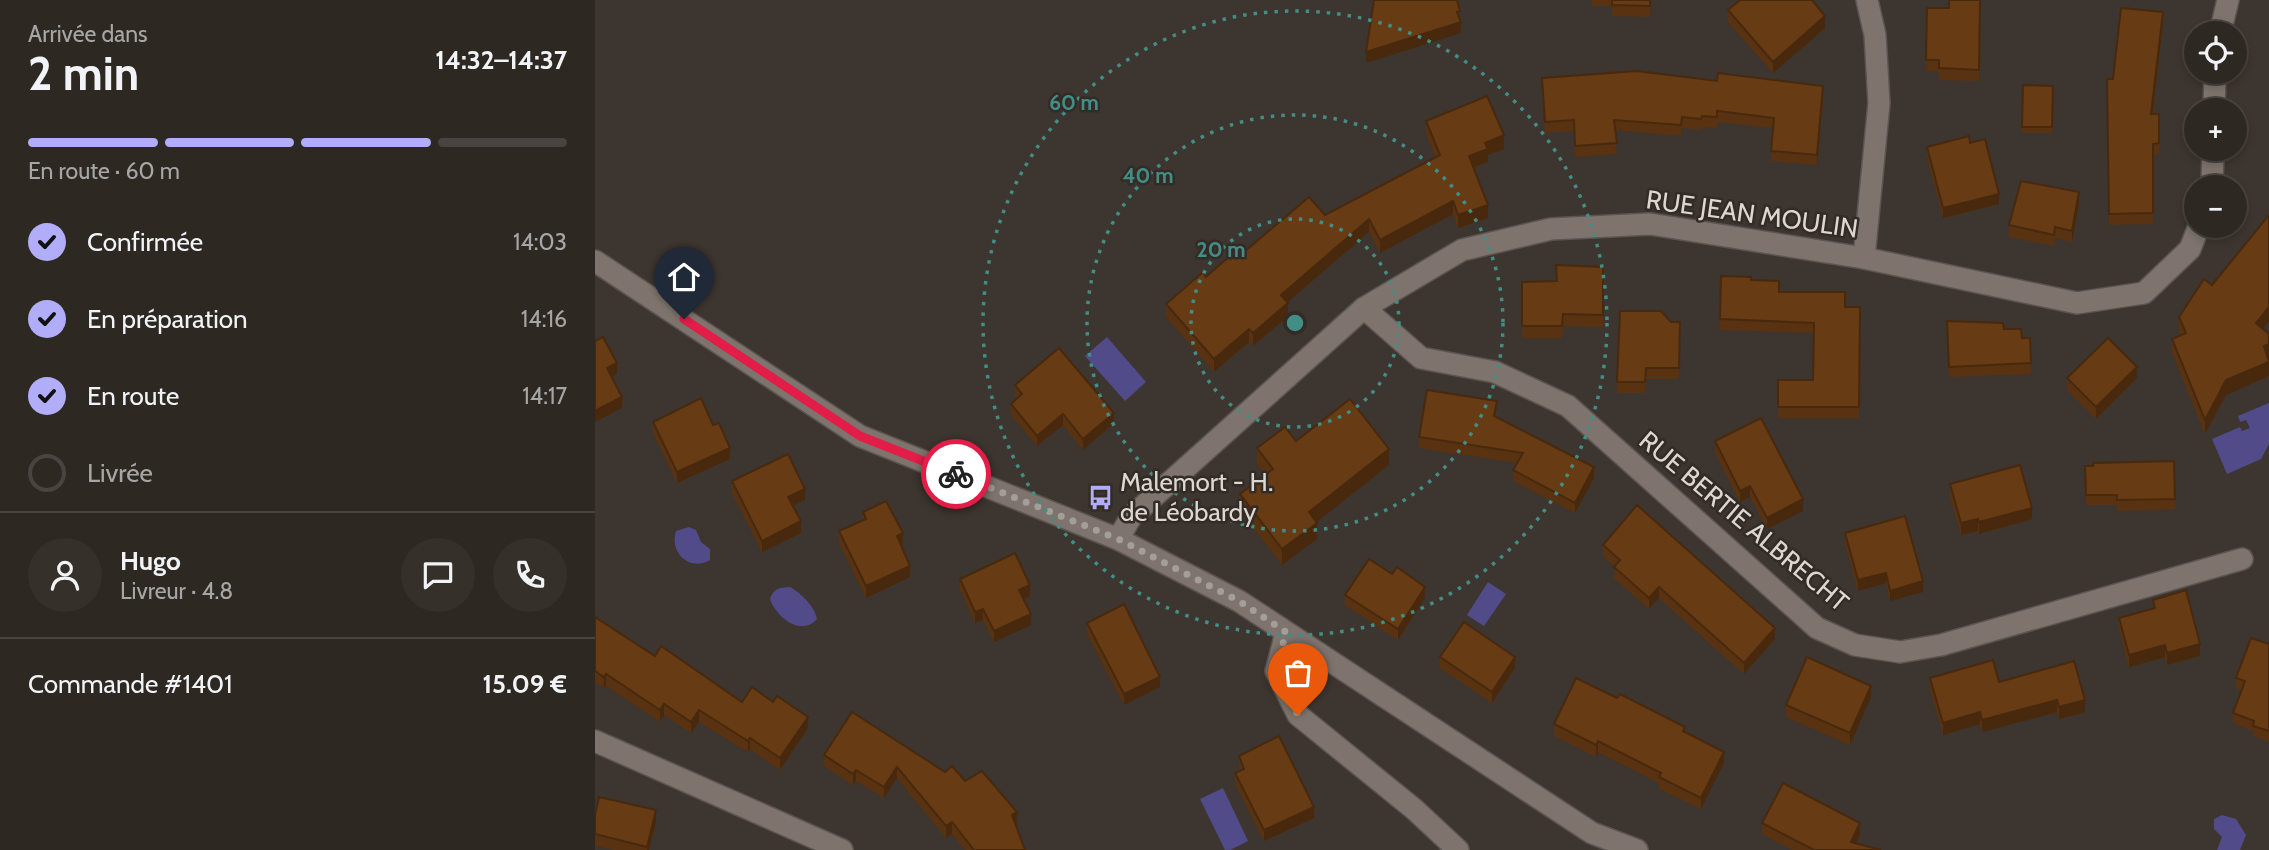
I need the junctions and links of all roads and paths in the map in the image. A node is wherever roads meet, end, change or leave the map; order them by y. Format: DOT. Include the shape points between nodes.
graph roads {
  1 [pos="1867,0"];
  2 [pos="2228,0"];
  3 [pos="2223,21"];
  4 [pos="2194,238"];
  5 [pos="1864,258"];
  6 [pos="595,261"];
  7 [pos="1364,308"];
  8 [pos="1118,539"];
  9 [pos="2242,559"];
  10 [pos="1286,632"];
  11 [pos="595,741"];
  12 [pos="842,850"];
  13 [pos="1458,850"];
  14 [pos="1637,850"];
  1 -- 5 [label="street" via="1875,35 1879,103"];
  2 -- 3 [label="street"];
  4 -- 5 [label="street, RUE JEAN MOULIN" via="2190,249 2144,293 2077,303"];
  5 -- 7 [label="street, RUE JEAN MOULIN" via="1650,224 1552,229 1462,250"];
  6 -- 8 [label="street" via="860,436"];
  7 -- 8 [label="street, RUE JEAN MOULIN" via="1131,517"];
  7 -- 9 [label="street, RUE BERTIE ALBRECHT" via="1421,358 1496,372 1568,407 1817,628 1855,645 1900,652 1941,645"];
  8 -- 10 [label="street" via="1239,601"];
  10 -- 13 [label="street" via="1276,671 1298,715 1415,809"];
  10 -- 14 [label="street" via="1592,833"];
  11 -- 12 [label="street"];
}
